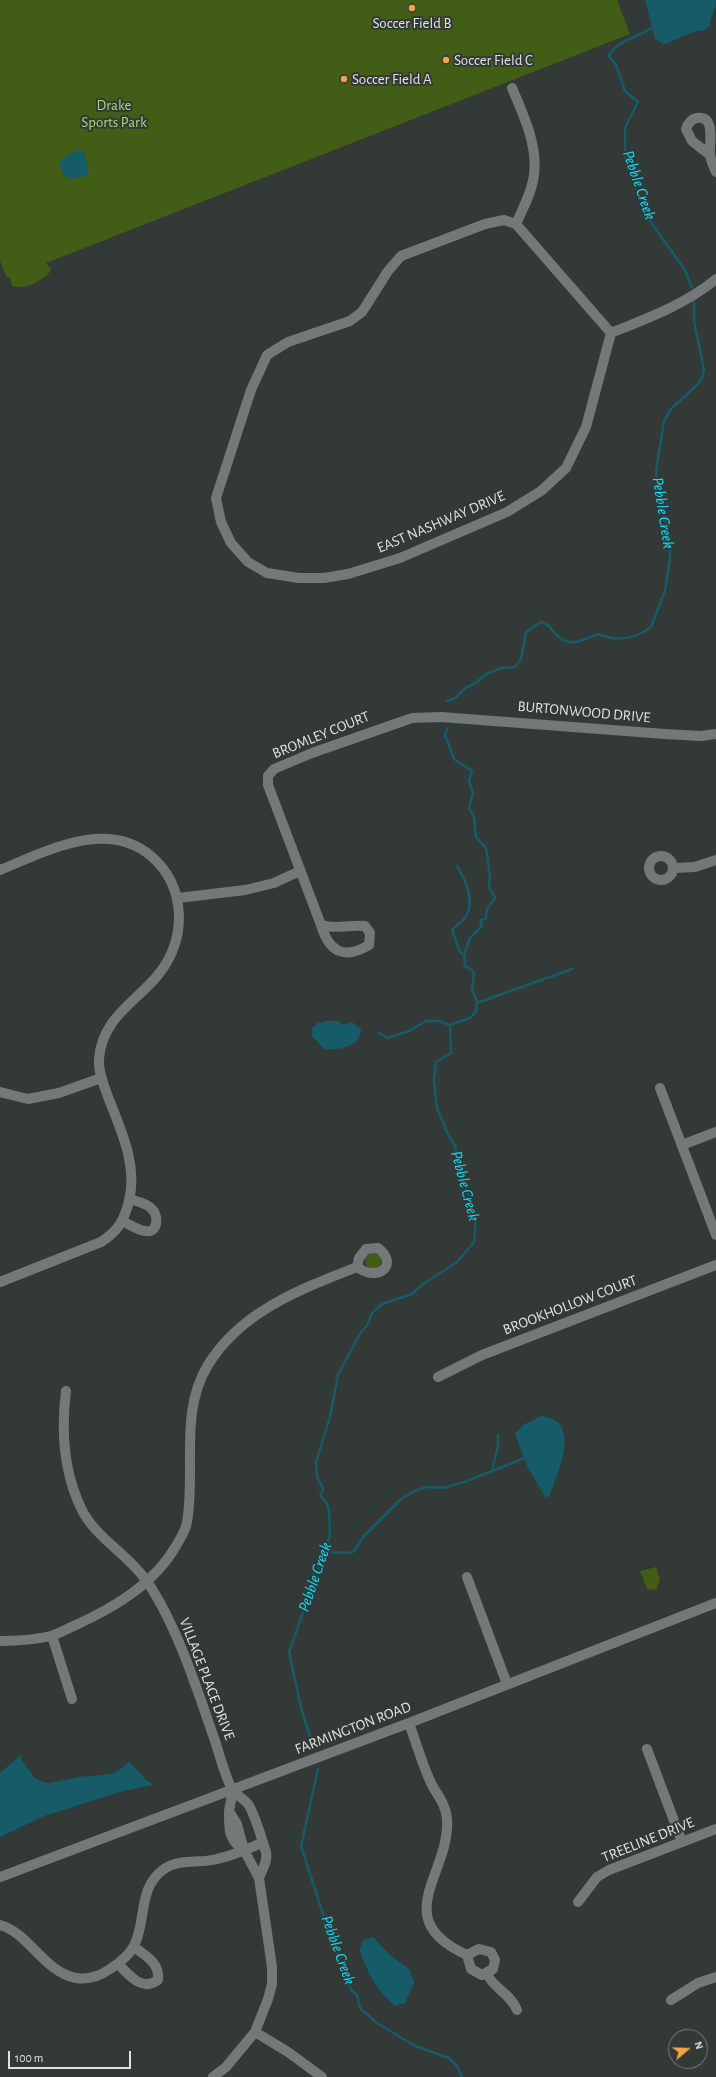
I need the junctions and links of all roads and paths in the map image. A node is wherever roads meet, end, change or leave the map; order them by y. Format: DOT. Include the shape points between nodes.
graph roads {
  1 [pos="512,88"];
  2 [pos="710,155"];
  3 [pos="716,172"];
  4 [pos="516,224"];
  5 [pos="716,279"];
  6 [pos="612,333"];
  7 [pos="450,717"];
  8 [pos="716,734"];
  9 [pos="716,860"];
  10 [pos="674,868"];
  11 [pos="0,870"];
  12 [pos="300,871"];
  13 [pos="178,898"];
  14 [pos="321,926"];
  15 [pos="101,1078"];
  16 [pos="660,1088"];
  17 [pos="0,1092"];
  18 [pos="716,1132"];
  19 [pos="682,1145"];
  20 [pos="129,1198"];
  21 [pos="122,1220"];
  22 [pos="716,1234"];
  23 [pos="716,1265"];
  24 [pos="357,1268"];
  25 [pos="0,1282"];
  26 [pos="438,1377"];
  27 [pos="66,1391"];
  28 [pos="466,1577"];
  29 [pos="148,1582"];
  30 [pos="716,1603"];
  31 [pos="52,1636"];
  32 [pos="0,1641"];
  33 [pos="507,1684"];
  34 [pos="72,1699"];
  35 [pos="409,1722"];
  36 [pos="647,1749"];
  37 [pos="232,1790"];
  38 [pos="716,1829"];
  39 [pos="682,1842"];
  40 [pos="262,1843"];
  41 [pos="244,1850"];
  42 [pos="0,1877"];
  43 [pos="259,1878"];
  44 [pos="578,1902"];
  45 [pos="0,1925"];
  46 [pos="134,1947"];
  47 [pos="467,1956"];
  48 [pos="118,1964"];
  49 [pos="487,1974"];
  50 [pos="716,1976"];
  51 [pos="671,2000"];
  52 [pos="517,2010"];
  53 [pos="255,2032"];
  54 [pos="213,2077"];
  55 [pos="322,2077"];
  1 -- 4 [label="street" via="531,137 534,174 528,198"];
  2 -- 3 [label="street"];
  4 -- 6 [label="street"];
  4 -- 6 [label="street, EAST NASHWAY DRIVE" via="504,220 485,224 401,256 388,271 362,312 350,321 288,342 267,355 251,390 216,498 221,522 231,543 248,562 268,573 299,578 324,578 348,574 400,558 507,512 541,491 566,468 586,427"];
  5 -- 6 [label="street" via="701,291 660,313"];
  7 -- 8 [label="street, BURTONWOOD DRIVE" via="665,734"];
  7 -- 12 [label="street, BROMLEY COURT" via="412,718 312,753 270,772 268,785"];
  9 -- 10 [label="street" via="695,867"];
  11 -- 13 [label="street" via="84,840 117,840 135,846 158,862"];
  12 -- 13 [label="street" via="274,883 245,890"];
  12 -- 14 [label="street, BROMLEY COURT"];
  13 -- 15 [label="street" via="180,928 174,945 157,975 114,1018 102,1043 99,1060"];
  14 -- 14 [label="street, BROMLEY COURT" via="365,926 370,933 369,945 352,953 338,951 327,941"];
  15 -- 17 [label="street" via="59,1093 28,1099"];
  15 -- 20 [label="street" via="131,1160 132,1189"];
  16 -- 19 [label="street"];
  18 -- 19 [label="street"];
  19 -- 22 [label="street"];
  20 -- 21 [label="street"];
  20 -- 21 [label="street" via="151,1207 157,1217 157,1223 145,1232"];
  21 -- 25 [label="street" via="115,1232 101,1242"];
  23 -- 26 [label="street, BROOKHOLLOW COURT" via="482,1355"];
  24 -- 29 [label="street" via="314,1284 268,1307 234,1334 209,1364 198,1388 192,1412 191,1484 187,1523 166,1563"];
  27 -- 29 [label="street, VILLAGE PLACE DRIVE" via="62,1423 66,1463 80,1508 94,1528 123,1554"];
  28 -- 33 [label="street"];
  29 -- 31 [label="street" via="98,1615"];
  29 -- 37 [label="street, VILLAGE PLACE DRIVE" via="172,1628"];
  30 -- 33 [label="street, FARMINGTON ROAD"];
  31 -- 32 [label="street"];
  31 -- 34 [label="street"];
  33 -- 35 [label="street, FARMINGTON ROAD"];
  35 -- 37 [label="street, FARMINGTON ROAD"];
  35 -- 47 [label="street" via="431,1782 444,1804 447,1818 442,1850 427,1893 427,1915 433,1929 442,1939 452,1949"];
  36 -- 39 [label="street"];
  37 -- 40 [label="street" via="248,1805"];
  37 -- 41 [label="street" via="229,1828 234,1844"];
  37 -- 42 [label="street, FARMINGTON ROAD"];
  38 -- 39 [label="street, TREELINE DRIVE"];
  39 -- 44 [label="street, TREELINE DRIVE" via="609,1870 598,1877"];
  40 -- 41 [label="street"];
  40 -- 43 [label="street" via="266,1854"];
  41 -- 43 [label="street"];
  41 -- 46 [label="street" via="214,1860 182,1861 155,1877 148,1888"];
  43 -- 53 [label="street" via="272,1967 272,1984"];
  45 -- 48 [label="street" via="13,1932 63,1974 75,1978 96,1977"];
  46 -- 48 [label="street"];
  46 -- 48 [label="street" via="157,1966 158,1980 145,1985"];
  47 -- 49 [label="street" via="474,1972"];
  47 -- 49 [label="street" via="479,1949 491,1952 495,1964"];
  49 -- 52 [label="street" via="489,1979 510,1998"];
  50 -- 51 [label="street" via="698,1983"];
  53 -- 54 [label="street" via="231,2062"];
  53 -- 55 [label="street" via="302,2061"];
}
